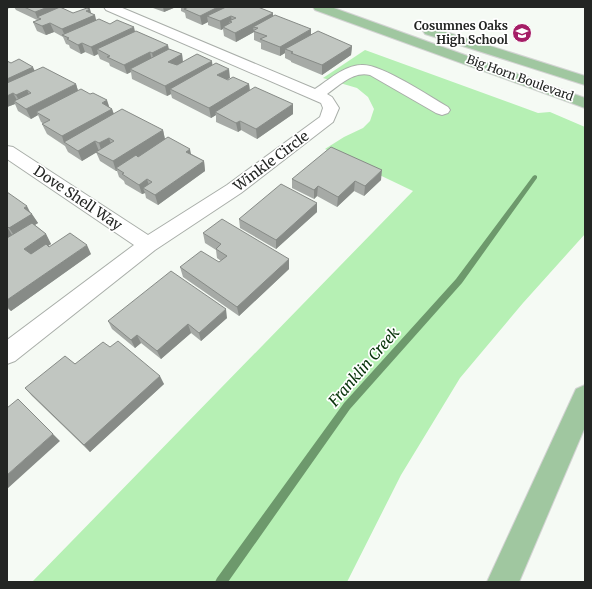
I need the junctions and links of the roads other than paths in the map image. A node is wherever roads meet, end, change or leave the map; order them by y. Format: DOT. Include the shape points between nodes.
graph roads {
  1 [pos="110,7"];
  2 [pos="318,7"];
  3 [pos="418,27"];
  4 [pos="585,81"];
  5 [pos="316,95"];
  6 [pos="585,103"];
  7 [pos="442,110"];
  8 [pos="7,151"];
  9 [pos="148,245"];
  10 [pos="7,354"];
  11 [pos="585,397"];
  12 [pos="503,582"];
  1 -- 5 [label="street, Winkle Circle"];
  2 -- 6 [label="main road, Big Horn Boulevard"];
  3 -- 4 [label="main road, Big Horn Boulevard"];
  5 -- 7 [label="street" via="348,73 362,69 375,72"];
  5 -- 9 [label="street, Winkle Circle" via="327,100 331,108 327,119 234,188"];
  8 -- 9 [label="street, Dove Shell Way"];
  9 -- 10 [label="street, Winkle Circle"];
  11 -- 12 [label="main road"];
}
